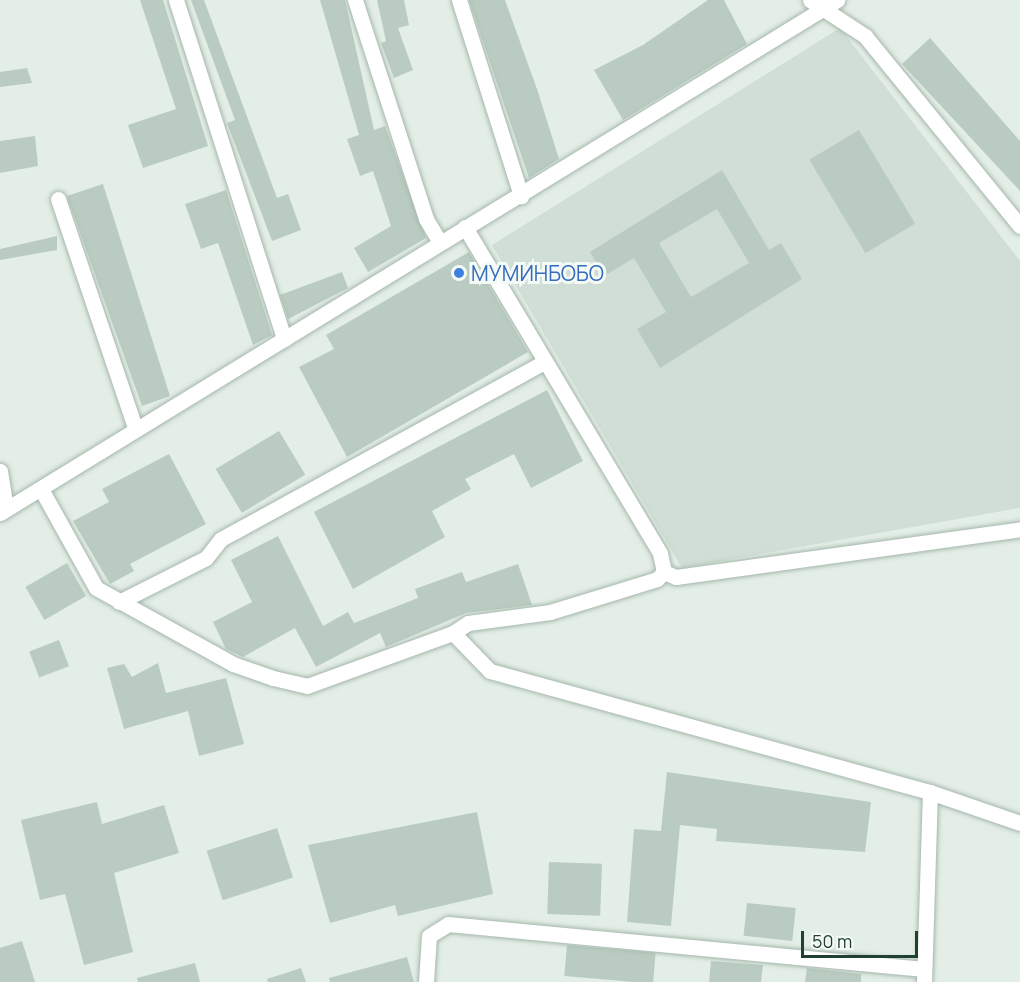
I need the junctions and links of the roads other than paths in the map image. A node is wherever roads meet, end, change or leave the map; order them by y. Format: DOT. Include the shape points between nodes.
graph roads {
  1 [pos="176,0"];
  2 [pos="355,0"];
  3 [pos="459,0"];
  4 [pos="837,0"];
  5 [pos="815,5"];
  6 [pos="521,196"];
  7 [pos="58,199"];
  8 [pos="1020,226"];
  9 [pos="465,227"];
  10 [pos="439,241"];
  11 [pos="284,339"];
  12 [pos="544,362"];
  13 [pos="135,428"];
  14 [pos="0,471"];
  15 [pos="41,489"];
  16 [pos="3,511"];
  17 [pos="1020,529"];
  18 [pos="664,572"];
  19 [pos="119,602"];
  20 [pos="453,633"];
  21 [pos="930,792"];
  22 [pos="1020,823"];
  23 [pos="924,976"];
  24 [pos="426,982"];
  1 -- 11 [label="street"];
  2 -- 10 [label="street" via="426,219"];
  3 -- 6 [label="street"];
  4 -- 5 [label="street"];
  5 -- 6 [label="street"];
  5 -- 8 [label="street" via="865,36"];
  6 -- 9 [label="street"];
  7 -- 13 [label="street"];
  9 -- 10 [label="street"];
  9 -- 12 [label="street"];
  10 -- 11 [label="street"];
  11 -- 13 [label="street"];
  12 -- 18 [label="street" via="660,553"];
  12 -- 19 [label="street" via="221,539 206,558"];
  13 -- 15 [label="street"];
  14 -- 16 [label="street"];
  15 -- 16 [label="street"];
  15 -- 19 [label="street" via="79,565 96,588"];
  17 -- 18 [label="street" via="676,577"];
  18 -- 20 [label="street" via="657,579 550,612 468,623"];
  19 -- 20 [label="street" via="233,664 307,686"];
  20 -- 21 [label="street" via="489,671"];
  21 -- 22 [label="street"];
  21 -- 23 [label="street"];
  23 -- 24 [label="street" via="448,924 429,936"];
}
